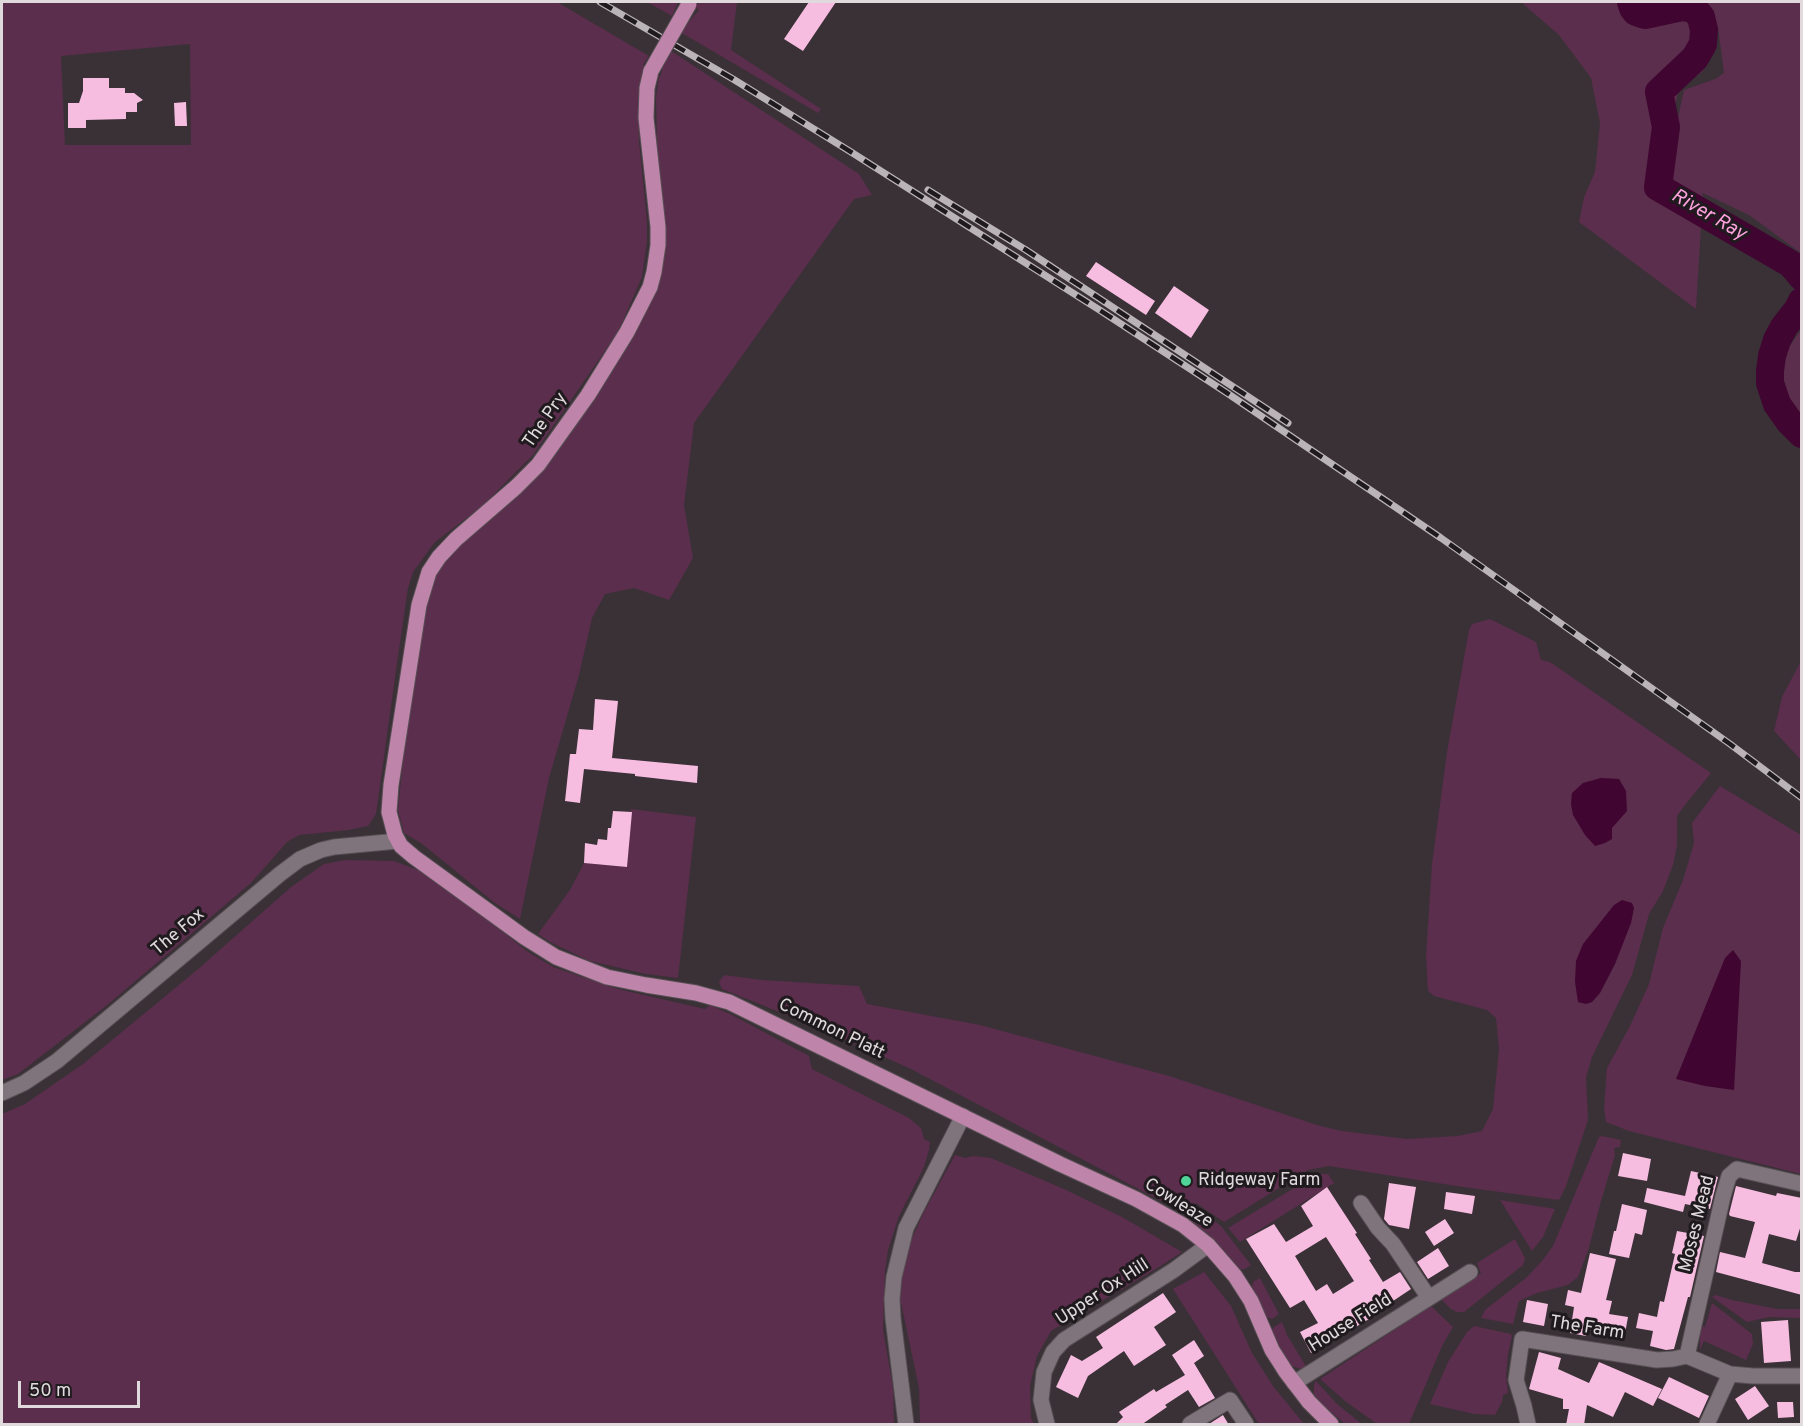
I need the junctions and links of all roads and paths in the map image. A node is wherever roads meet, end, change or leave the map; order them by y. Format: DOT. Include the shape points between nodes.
graph roads {
  1 [pos="690,2"];
  2 [pos="398,841"];
  3 [pos="2,1093"];
  4 [pos="963,1116"];
  5 [pos="1802,1184"];
  6 [pos="1361,1203"];
  7 [pos="1208,1245"];
  8 [pos="1470,1272"];
  9 [pos="1429,1299"];
  10 [pos="1688,1356"];
  11 [pos="1730,1374"];
  12 [pos="1802,1376"];
  13 [pos="1294,1383"];
  14 [pos="906,1425"];
  15 [pos="1047,1425"];
  16 [pos="1190,1425"];
  17 [pos="1246,1425"];
  18 [pos="1331,1425"];
  19 [pos="1528,1425"];
  20 [pos="1707,1425"];
  1 -- 2 [label="main road, The Pry, bridge" via="651,71 647,88 658,227 650,287 588,396 538,465 456,539 429,572 419,605 391,785 390,821"];
  2 -- 3 [label="street, The Fox" via="321,850 300,859 57,1061"];
  2 -- 4 [label="main road, Common Platt" via="414,857 556,957 607,977 729,1002"];
  4 -- 7 [label="main road, Cowleaze" via="1157,1209"];
  4 -- 14 [label="street" via="906,1228 894,1277 893,1318"];
  5 -- 10 [label="street, Moses Mead" via="1737,1169 1731,1172"];
  6 -- 9 [label="street"];
  7 -- 13 [label="main road, Cowleaze" via="1251,1300 1272,1350"];
  7 -- 15 [label="street, Upper Ox Hill" via="1064,1340 1053,1352 1044,1372 1041,1400"];
  8 -- 9 [label="street, House Field"];
  9 -- 13 [label="street, House Field"];
  10 -- 11 [label="street, The Farm"];
  10 -- 19 [label="street, The Farm" via="1664,1360 1522,1339 1516,1380"];
  11 -- 12 [label="street, The Farm"];
  11 -- 20 [label="street"];
  13 -- 18 [label="main road, Cowleaze"];
  16 -- 17 [label="street" via="1230,1400"];
}
